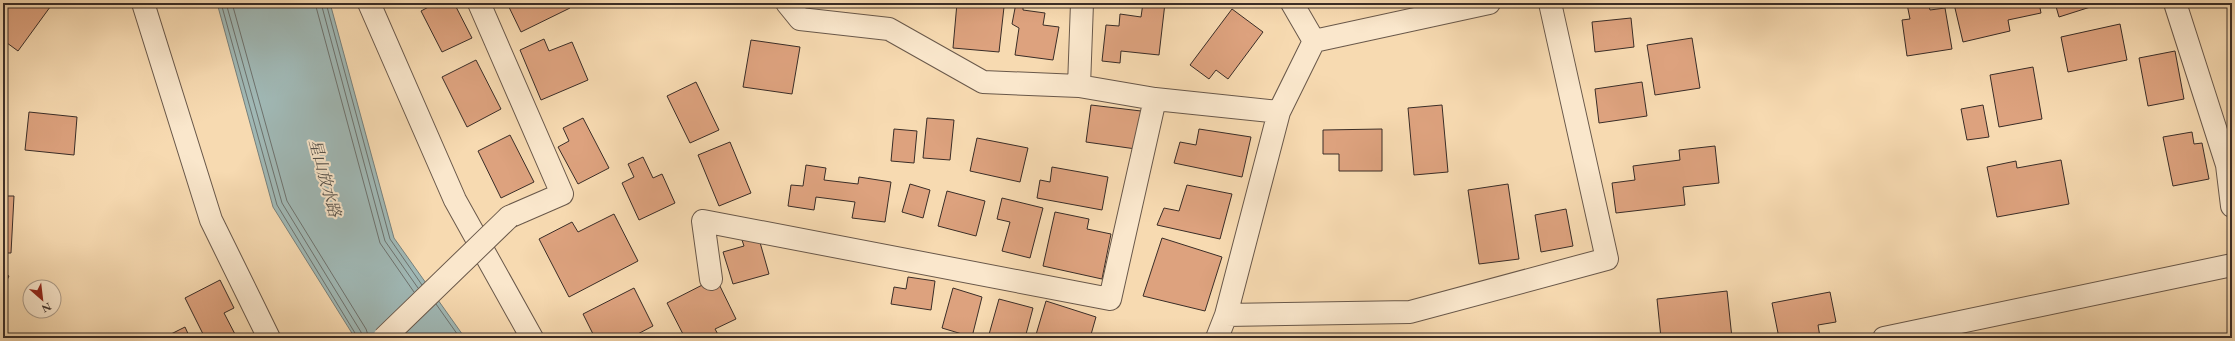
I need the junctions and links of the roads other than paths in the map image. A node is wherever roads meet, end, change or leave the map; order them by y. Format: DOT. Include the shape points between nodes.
graph roads {
  1 [pos="143,3"];
  2 [pos="369,3"];
  3 [pos="480,3"];
  4 [pos="788,3"];
  5 [pos="1082,3"];
  6 [pos="1292,3"];
  7 [pos="1489,3"];
  8 [pos="1550,3"];
  9 [pos="2175,3"];
  10 [pos="804,12"];
  11 [pos="1314,41"];
  12 [pos="1079,86"];
  13 [pos="1155,99"];
  14 [pos="1279,112"];
  15 [pos="2232,206"];
  16 [pos="2232,266"];
  17 [pos="711,279"];
  18 [pos="1226,315"];
  19 [pos="269,338"];
  20 [pos="384,338"];
  21 [pos="532,338"];
  22 [pos="1217,338"];
  23 [pos="1884,338"];
  1 -- 19 [label="street" via="212,220"];
  2 -- 21 [label="street" via="455,200"];
  3 -- 20 [label="street, bridge" via="562,194 509,217"];
  4 -- 10 [label="street" via="800,19"];
  5 -- 12 [label="street"];
  6 -- 11 [label="street"];
  7 -- 11 [label="street"];
  8 -- 18 [label="street" via="1607,258 1410,312"];
  9 -- 15 [label="street" via="2227,165"];
  10 -- 12 [label="street" via="889,29 983,82"];
  11 -- 14 [label="street"];
  12 -- 13 [label="street"];
  13 -- 14 [label="street"];
  13 -- 17 [label="street" via="1110,299 703,221"];
  14 -- 18 [label="street"];
  16 -- 23 [label="street"];
  18 -- 22 [label="street"];
}
